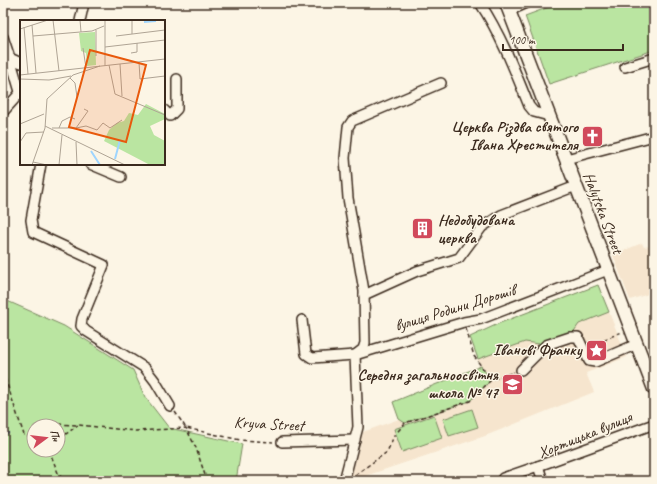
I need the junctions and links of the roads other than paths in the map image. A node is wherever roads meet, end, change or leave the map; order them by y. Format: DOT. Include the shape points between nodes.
graph roads {
  1 [pos="84,3"];
  2 [pos="480,3"];
  3 [pos="527,3"];
  4 [pos="507,7"];
  5 [pos="80,20"];
  6 [pos="3,37"];
  7 [pos="10,58"];
  8 [pos="654,58"];
  9 [pos="20,63"];
  10 [pos="625,67"];
  11 [pos="177,79"];
  12 [pos="441,83"];
  13 [pos="20,94"];
  14 [pos="165,111"];
  15 [pos="3,112"];
  16 [pos="549,116"];
  17 [pos="654,136"];
  18 [pos="566,159"];
  19 [pos="41,165"];
  20 [pos="92,165"];
  21 [pos="121,178"];
  22 [pos="576,186"];
  23 [pos="608,270"];
  24 [pos="364,293"];
  25 [pos="302,320"];
  26 [pos="637,344"];
  27 [pos="355,355"];
  28 [pos="521,370"];
  29 [pos="654,389"];
  30 [pos="170,406"];
  31 [pos="654,424"];
  32 [pos="355,440"];
  33 [pos="282,442"];
  34 [pos="538,466"];
  35 [pos="503,478"];
  36 [pos="348,479"];
  37 [pos="542,481"];
  1 -- 5 [label="street"];
  2 -- 16 [label="street" via="507,53 529,106 534,112"];
  3 -- 4 [label="street"];
  4 -- 16 [label="main road, Halytska Street"];
  6 -- 7 [label="street"];
  7 -- 9 [label="street"];
  7 -- 13 [label="street"];
  8 -- 10 [label="street"];
  11 -- 14 [label="street" via="177,109 170,116"];
  12 -- 24 [label="street" via="352,121 348,127 345,158 348,198"];
  13 -- 15 [label="street"];
  16 -- 18 [label="main road, Halytska Street"];
  17 -- 18 [label="street"];
  18 -- 22 [label="main road, Halytska Street"];
  19 -- 30 [label="street" via="31,220 33,232 104,265 81,326 144,368"];
  20 -- 21 [label="street"];
  22 -- 23 [label="main road, Halytska Street"];
  22 -- 24 [label="street" via="501,215 482,227 459,258 417,271"];
  23 -- 26 [label="main road, Halytska Street"];
  23 -- 27 [label="street, вулиця Родини Дорошів" via="481,319"];
  24 -- 27 [label="street" via="365,343 363,349"];
  25 -- 27 [label="street, вулиця Родини Дорошів" via="308,356 312,358"];
  26 -- 28 [label="street" via="595,362 589,362 584,348 575,336 546,345"];
  26 -- 29 [label="main road, Halytska Street"];
  27 -- 32 [label="street" via="358,427"];
  31 -- 34 [label="street, Хортицька вулиця"];
  32 -- 33 [label="street, Kryva Street"];
  32 -- 36 [label="street"];
  34 -- 35 [label="street"];
  34 -- 37 [label="street, Хортицька вулиця"];
}
